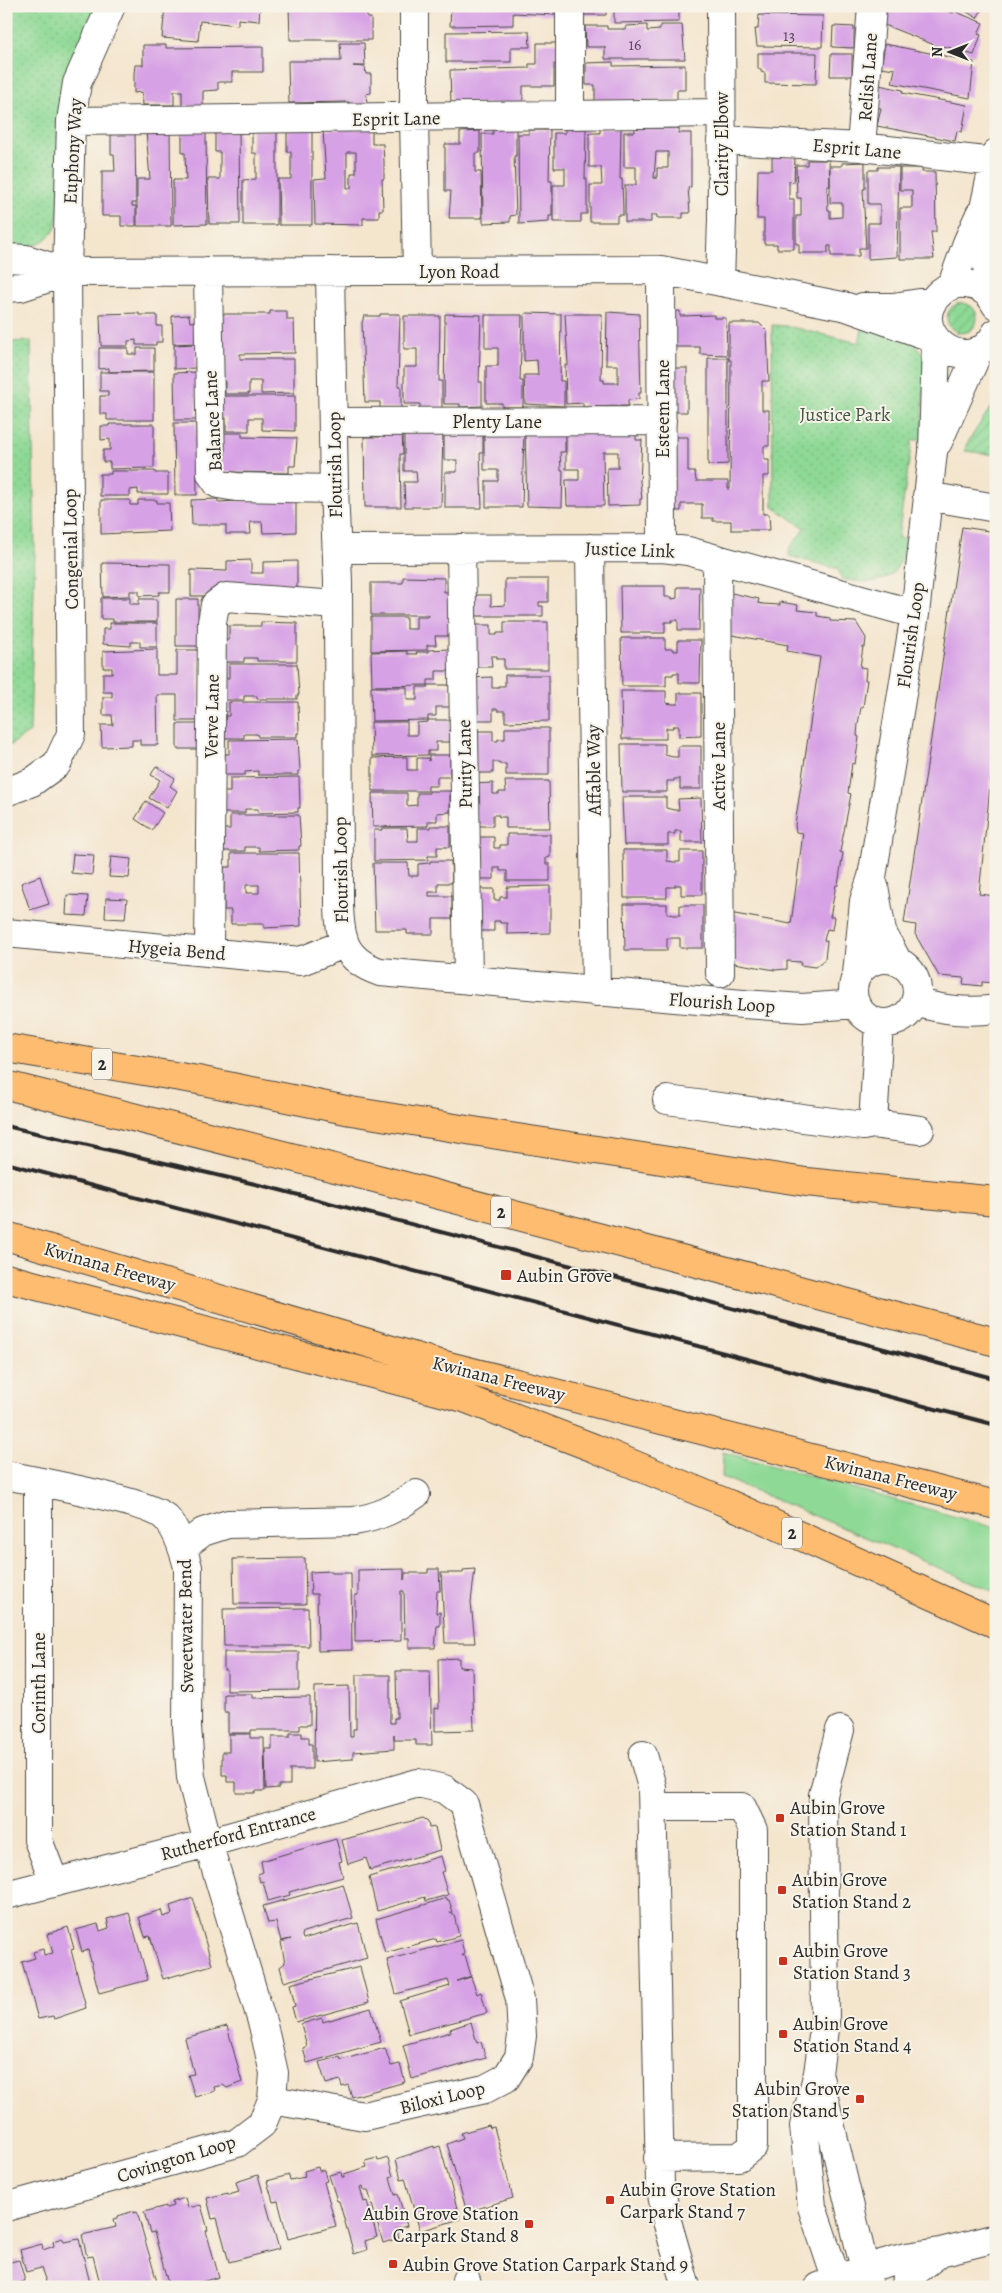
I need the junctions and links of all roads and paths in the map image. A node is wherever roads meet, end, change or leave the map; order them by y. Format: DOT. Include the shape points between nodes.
graph roads {
  1 [pos="111,6"];
  2 [pos="414,6"];
  3 [pos="570,6"];
  4 [pos="721,6"];
  5 [pos="872,6"];
  6 [pos="570,114"];
  7 [pos="414,118"];
  8 [pos="71,121"];
  9 [pos="721,126"];
  10 [pos="861,147"];
  11 [pos="995,157"];
  12 [pos="985,204"];
  13 [pos="6,258"];
  14 [pos="661,270"];
  15 [pos="208,271"];
  16 [pos="330,271"];
  17 [pos="417,271"];
  18 [pos="67,272"];
  19 [pos="720,282"];
  20 [pos="6,288"];
  21 [pos="943,294"];
  22 [pos="994,301"];
  23 [pos="847,307"];
  24 [pos="935,339"];
  25 [pos="990,342"];
  26 [pos="662,421"];
  27 [pos="333,422"];
  28 [pos="933,452"];
  29 [pos="334,489"];
  30 [pos="928,496"];
  31 [pos="996,508"];
  32 [pos="461,548"];
  33 [pos="590,548"];
  34 [pos="662,548"];
  35 [pos="336,549"];
  36 [pos="717,559"];
  37 [pos="337,605"];
  38 [pos="915,614"];
  39 [pos="6,792"];
  40 [pos="872,877"];
  41 [pos="6,933"];
  42 [pos="344,944"];
  43 [pos="209,952"];
  44 [pos="898,962"];
  45 [pos="720,973"];
  46 [pos="858,974"];
  47 [pos="468,980"];
  48 [pos="596,992"];
  49 [pos="915,1002"];
  50 [pos="856,1004"];
  51 [pos="996,1009"];
  52 [pos="879,1023"];
  53 [pos="6,1048"];
  54 [pos="6,1085"];
  55 [pos="667,1100"];
  56 [pos="874,1124"];
  57 [pos="920,1130"];
  58 [pos="996,1201"];
  59 [pos="6,1236"];
  60 [pos="6,1278"];
  61 [pos="996,1342"];
  62 [pos="6,1475"];
  63 [pos="38,1482"];
  64 [pos="416,1494"];
  65 [pos="996,1505"];
  66 [pos="183,1547"];
  67 [pos="996,1624"];
  68 [pos="840,1730"];
  69 [pos="643,1755"];
  70 [pos="464,1804"];
  71 [pos="652,1807"];
  72 [pos="208,1843"];
  73 [pos="54,1881"];
  74 [pos="6,1895"];
  75 [pos="818,2073"];
  76 [pos="272,2100"];
  77 [pos="658,2158"];
  78 [pos="6,2207"];
  79 [pos="996,2238"];
  80 [pos="940,2252"];
  81 [pos="847,2283"];
  82 [pos="686,2287"];
  83 [pos="904,2287"];
  1 -- 8 [label="street, Euphony Way" via="77,83"];
  2 -- 7 [label="street"];
  3 -- 6 [label="street"];
  4 -- 9 [label="street, Clarity Elbow"];
  5 -- 10 [label="street, Relish Lane"];
  6 -- 7 [label="street, Esprit Lane"];
  6 -- 9 [label="street, Esprit Lane"];
  7 -- 8 [label="street, Esprit Lane"];
  7 -- 17 [label="street"];
  8 -- 18 [label="street, Euphony Way"];
  9 -- 10 [label="street, Esprit Lane"];
  9 -- 19 [label="street, Clarity Elbow"];
  10 -- 11 [label="street, Esprit Lane"];
  11 -- 12 [label="street"];
  12 -- 21 [label="street, Flourish Loop"];
  12 -- 22 [label="street" via="984,246"];
  13 -- 18 [label="street, Lyon Road" via="26,258"];
  14 -- 17 [label="street, Lyon Road"];
  14 -- 19 [label="street, Lyon Road"];
  14 -- 26 [label="street, Esteem Lane"];
  15 -- 16 [label="street, Lyon Road"];
  15 -- 18 [label="street, Lyon Road"];
  15 -- 29 [label="street, Balance Lane" via="211,474 218,484 236,487"];
  16 -- 17 [label="street, Lyon Road"];
  16 -- 27 [label="street, Flourish Loop"];
  18 -- 20 [label="street, Lyon Road" via="21,288"];
  18 -- 39 [label="street, Congenial Loop" via="71,734 57,764 32,782"];
  19 -- 23 [label="street, Lyon Road"];
  21 -- 22 [label="street, Lyon Road" via="963,284 974,285"];
  21 -- 23 [label="street, Lyon Road" via="894,307"];
  21 -- 24 [label="street, Flourish Loop" via="929,320"];
  23 -- 24 [label="street, Lyon Road"];
  24 -- 25 [label="street, Lyon Road" via="956,353 968,354"];
  24 -- 28 [label="street, Flourish Loop"];
  25 -- 28 [label="street, Flourish Loop"];
  26 -- 27 [label="street, Plenty Lane"];
  26 -- 34 [label="street, Esteem Lane"];
  27 -- 29 [label="street, Flourish Loop"];
  28 -- 30 [label="street, Flourish Loop"];
  29 -- 35 [label="street, Flourish Loop"];
  30 -- 31 [label="street"];
  30 -- 38 [label="street, Flourish Loop"];
  32 -- 33 [label="street, Justice Link"];
  32 -- 35 [label="street, Justice Link"];
  32 -- 47 [label="street, Purity Lane"];
  33 -- 34 [label="street, Justice Link"];
  33 -- 48 [label="street, Affable Way"];
  34 -- 36 [label="street, Justice Link"];
  35 -- 37 [label="street, Flourish Loop"];
  36 -- 38 [label="street, Justice Link"];
  36 -- 45 [label="street, Active Lane"];
  37 -- 42 [label="street, Flourish Loop" via="339,905"];
  37 -- 43 [label="street, Verve Lane" via="226,597 215,605 212,622"];
  38 -- 40 [label="street, Flourish Loop"];
  40 -- 44 [label="street, Flourish Loop" via="882,932"];
  40 -- 46 [label="street, Flourish Loop" via="864,901"];
  41 -- 43 [label="street, Hygeia Bend"];
  42 -- 43 [label="street, Hygeia Bend" via="301,960"];
  42 -- 47 [label="street, Flourish Loop" via="363,966 380,972"];
  44 -- 46 [label="street" via="880,959 871,962"];
  44 -- 49 [label="street" via="913,974 917,993"];
  46 -- 50 [label="street" via="852,989"];
  47 -- 48 [label="street, Flourish Loop"];
  48 -- 50 [label="street, Flourish Loop" via="802,1008"];
  49 -- 51 [label="street" via="941,1010 973,1012"];
  49 -- 52 [label="street" via="905,1017"];
  50 -- 52 [label="street" via="865,1017"];
  52 -- 56 [label="street"];
  53 -- 58 [label="highway, 2" via="504,1136 806,1182"];
  54 -- 61 [label="highway, 2"];
  55 -- 56 [label="street" via="863,1126"];
  56 -- 57 [label="street"];
  59 -- 65 [label="highway, Kwinana Freeway" via="429,1361"];
  60 -- 67 [label="highway, 2" via="464,1398 729,1504"];
  62 -- 63 [label="street, Sweetwater Bend"];
  63 -- 66 [label="street, Sweetwater Bend" via="132,1503 166,1517"];
  63 -- 73 [label="street, Corinth Lane" via="38,1840"];
  64 -- 66 [label="street" via="396,1508 370,1518 228,1524 203,1532"];
  66 -- 72 [label="street, Sweetwater Bend" via="188,1567 187,1727 192,1777"];
  68 -- 75 [label="street" via="824,1795 825,2022"];
  69 -- 71 [label="street" via="652,1787"];
  70 -- 72 [label="street, Rutherford Entrance" via="444,1789 418,1783"];
  70 -- 76 [label="street, Biloxi Loop" via="520,1999 522,2036 519,2057 506,2078 485,2089 364,2116"];
  71 -- 77 [label="street"];
  71 -- 77 [label="street" via="742,1807 753,1830 753,2146 739,2157"];
  72 -- 73 [label="street, Rutherford Entrance"];
  72 -- 76 [label="street, Covington Loop" via="263,2025 274,2073"];
  73 -- 74 [label="street, Rutherford Entrance"];
  75 -- 81 [label="street"];
  75 -- 81 [label="street" via="804,2126 812,2208"];
  76 -- 78 [label="street, Covington Loop" via="262,2124 237,2143"];
  77 -- 82 [label="street" via="667,2221"];
  79 -- 80 [label="street"];
  80 -- 81 [label="street" via="906,2257"];
  80 -- 83 [label="street" via="907,2278"];
}
